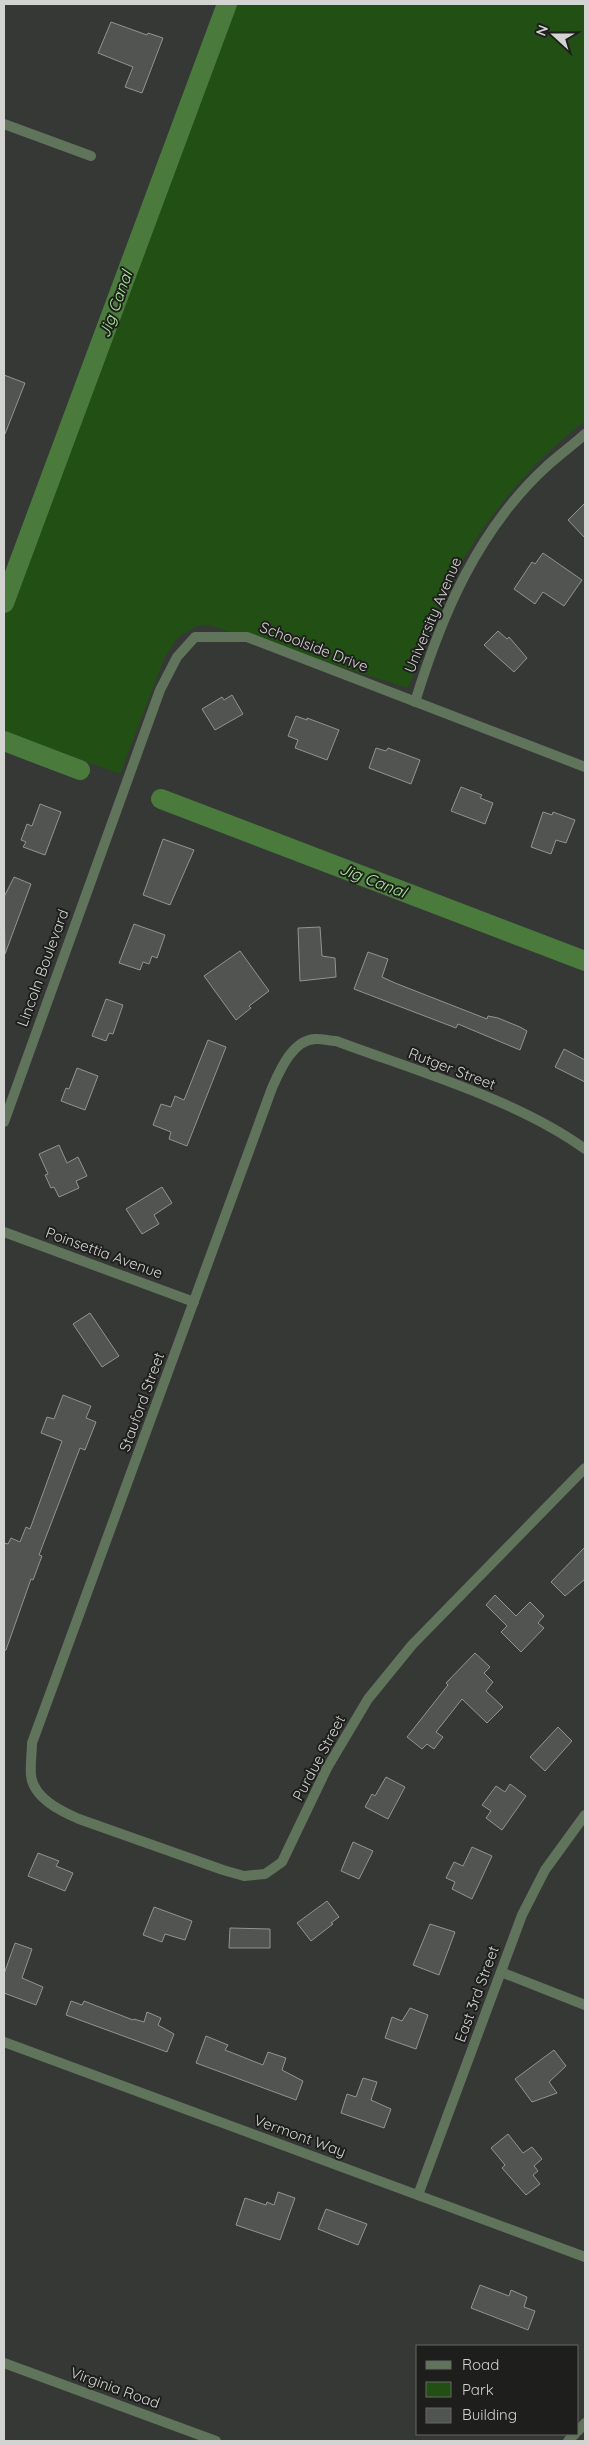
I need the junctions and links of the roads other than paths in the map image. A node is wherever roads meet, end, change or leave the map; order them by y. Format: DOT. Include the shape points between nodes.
graph roads {
  1 [pos="4,124"];
  2 [pos="91,156"];
  3 [pos="585,434"];
  4 [pos="415,702"];
  5 [pos="585,767"];
  6 [pos="101,853"];
  7 [pos="301,1045"];
  8 [pos="4,1122"];
  9 [pos="585,1149"];
  10 [pos="4,1232"];
  11 [pos="194,1302"];
  12 [pos="585,1468"];
  13 [pos="31,1777"];
  14 [pos="585,1815"];
  15 [pos="501,1972"];
  16 [pos="585,2005"];
  17 [pos="4,2042"];
  18 [pos="418,2195"];
  19 [pos="585,2257"];
  20 [pos="4,2363"];
  21 [pos="216,2441"];
  1 -- 2 [label="street"];
  3 -- 4 [label="street, University Avenue" via="547,466 513,502 478,551 459,584"];
  4 -- 5 [label="street, Schoolside Drive"];
  4 -- 6 [label="street, Schoolside Drive" via="247,637 195,637 177,657 160,690"];
  6 -- 8 [label="street, Lincoln Boulevard"];
  7 -- 9 [label="street, Rutger Street" via="314,1039 336,1041 470,1091 571,1138"];
  7 -- 11 [label="street, Stauford Street" via="294,1049 280,1069"];
  10 -- 11 [label="street, Poinsettia Avenue"];
  11 -- 13 [label="street, Stauford Street" via="32,1743"];
  12 -- 13 [label="street, Purdue Street" via="412,1646 368,1699 327,1768 282,1862 265,1874 244,1876 223,1870 80,1819 60,1810 41,1795"];
  14 -- 15 [label="street, East 3rd Street" via="545,1870 522,1915"];
  15 -- 16 [label="street"];
  15 -- 18 [label="street, East 3rd Street"];
  17 -- 18 [label="street, Vermont Way"];
  18 -- 19 [label="street, Vermont Way"];
  20 -- 21 [label="street, Virginia Road"];
}
